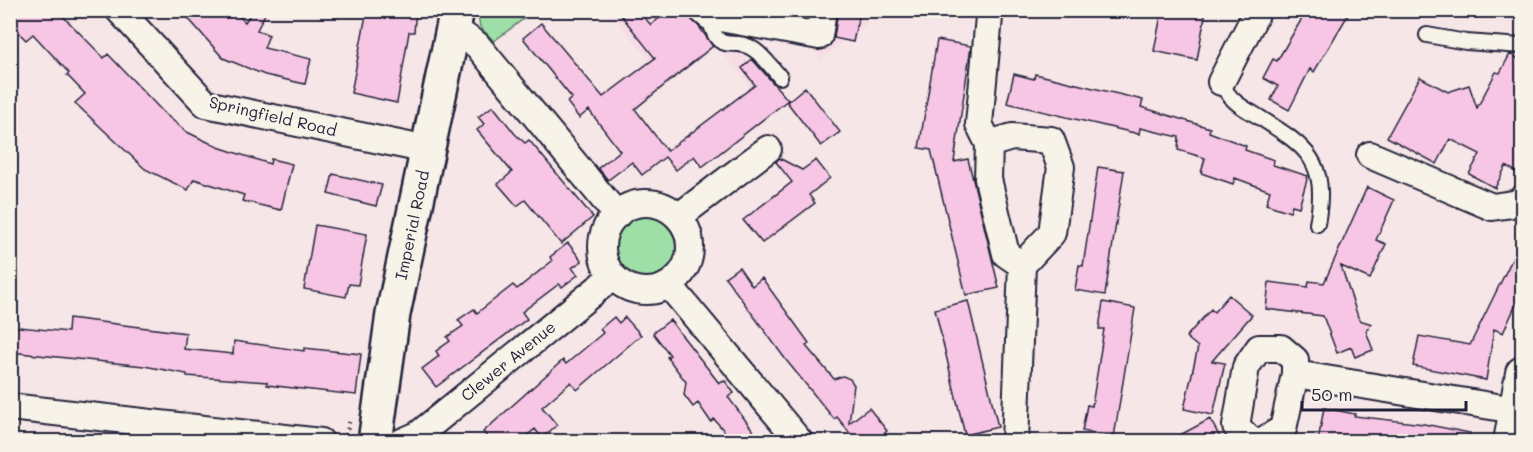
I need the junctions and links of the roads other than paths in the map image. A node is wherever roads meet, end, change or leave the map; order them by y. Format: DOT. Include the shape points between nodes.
graph roads {
  1 [pos="119,10"];
  2 [pos="823,10"];
  3 [pos="1258,10"];
  4 [pos="706,13"];
  5 [pos="989,17"];
  6 [pos="455,20"];
  7 [pos="1427,35"];
  8 [pos="1522,46"];
  9 [pos="780,77"];
  10 [pos="1221,82"];
  11 [pos="989,144"];
  12 [pos="768,149"];
  13 [pos="428,150"];
  14 [pos="1370,155"];
  15 [pos="1522,199"];
  16 [pos="616,214"];
  17 [pos="678,217"];
  18 [pos="1317,224"];
  19 [pos="1022,265"];
  20 [pos="612,277"];
  21 [pos="669,285"];
  22 [pos="1522,373"];
  23 [pos="1294,374"];
  24 [pos="10,407"];
  25 [pos="1515,410"];
  26 [pos="174,434"];
  27 [pos="321,441"];
  28 [pos="375,441"];
  29 [pos="402,441"];
  30 [pos="800,441"];
  31 [pos="1015,441"];
  32 [pos="1252,441"];
  33 [pos="1260,441"];
  34 [pos="1510,441"];
  1 -- 13 [label="street, Springfield Road" via="206,104"];
  2 -- 4 [label="street" via="819,36"];
  3 -- 10 [label="street"];
  4 -- 9 [label="lane" via="712,33 724,44 752,48"];
  5 -- 11 [label="street" via="979,124"];
  6 -- 13 [label="main road, Imperial Road"];
  6 -- 16 [label="street"];
  7 -- 8 [label="lane"];
  10 -- 18 [label="lane" via="1237,104 1300,144 1312,161 1322,201"];
  11 -- 19 [label="street" via="988,179 1006,254"];
  11 -- 19 [label="street" via="1012,137 1051,140 1061,167 1052,233"];
  12 -- 17 [label="street"];
  13 -- 28 [label="main road, Imperial Road" via="393,314"];
  14 -- 15 [label="street" via="1492,207 1519,203"];
  16 -- 17 [label="street" via="647,202 661,205"];
  16 -- 20 [label="street" via="603,235 601,250"];
  17 -- 21 [label="street" via="689,237 690,251 686,266"];
  19 -- 31 [label="street"];
  20 -- 21 [label="street" via="638,291"];
  20 -- 29 [label="street, Clewer Avenue" via="418,435"];
  21 -- 30 [label="street"];
  22 -- 25 [label="street"];
  23 -- 25 [label="street"];
  23 -- 32 [label="street" via="1294,360 1281,348 1258,348 1246,367 1236,426"];
  23 -- 33 [label="street" via="1282,429"];
  24 -- 26 [label="street"];
  25 -- 34 [label="street"];
  26 -- 27 [label="street"];
}
